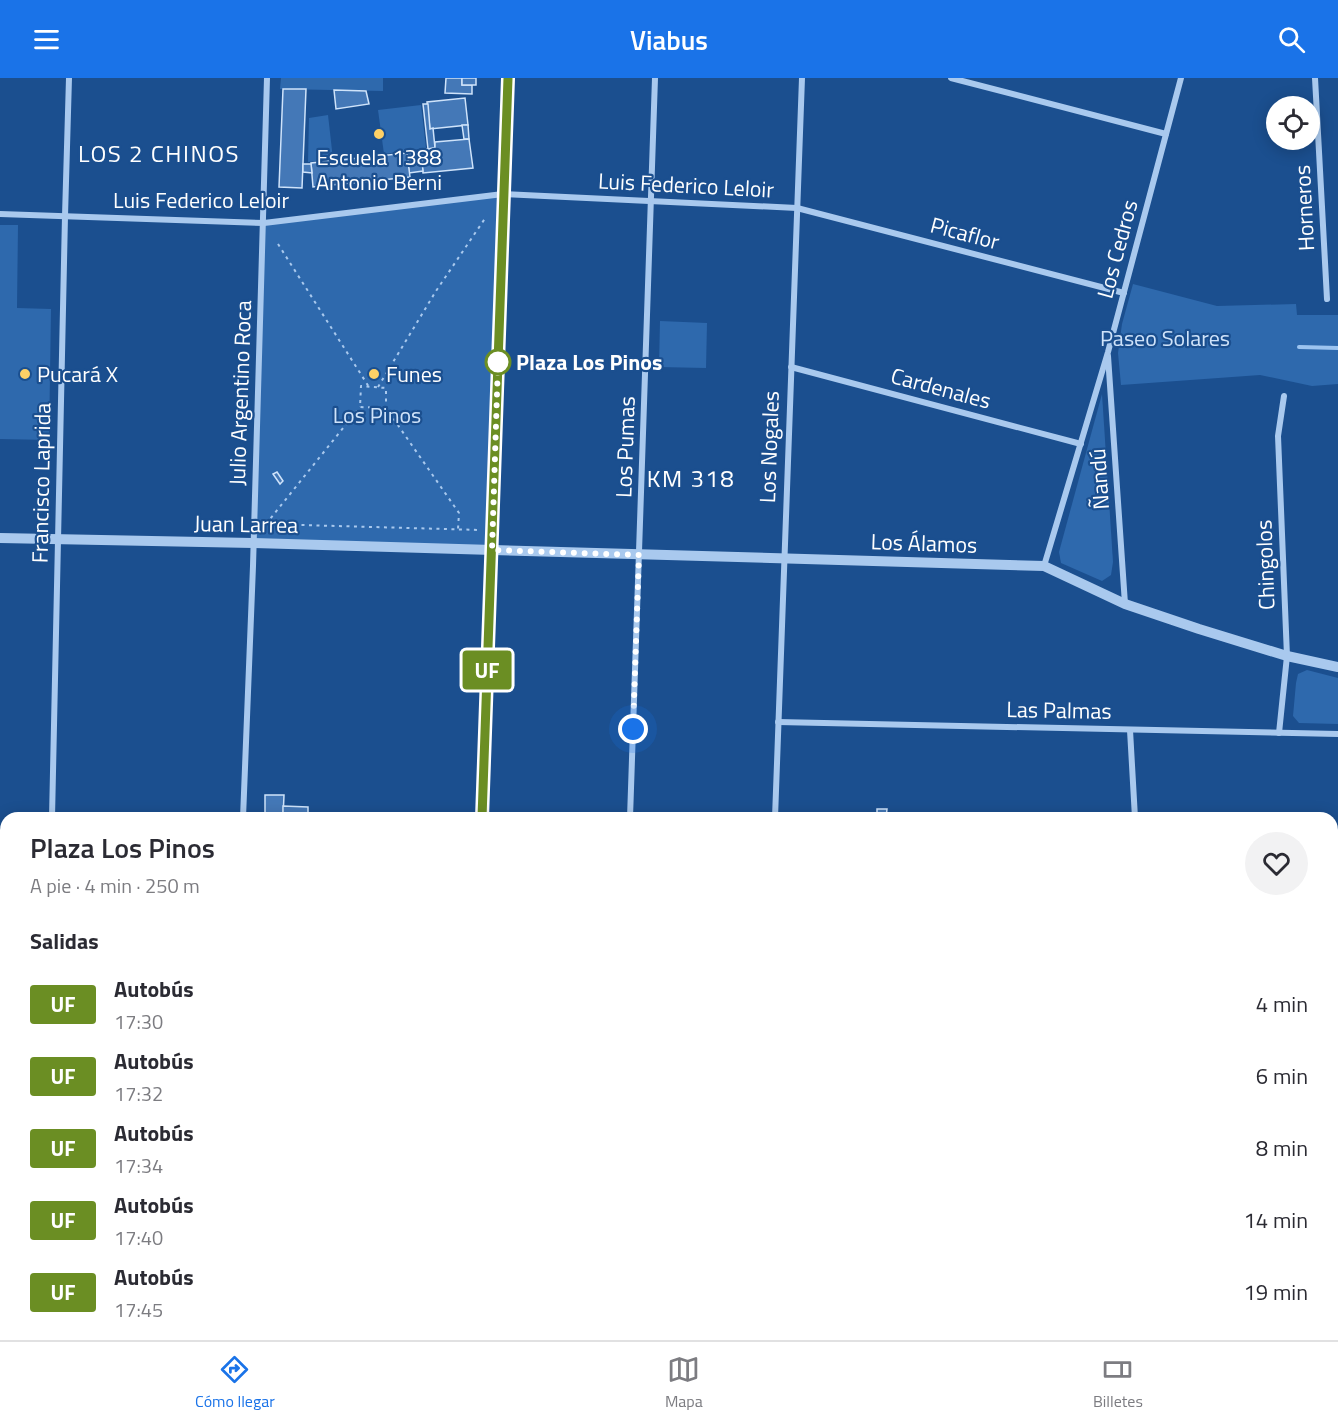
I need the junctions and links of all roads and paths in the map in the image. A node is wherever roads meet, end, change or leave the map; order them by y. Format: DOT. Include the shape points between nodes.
graph roads {
  1 [pos="69,78"];
  2 [pos="267,78"];
  3 [pos="508,78"];
  4 [pos="655,78"];
  5 [pos="802,78"];
  6 [pos="951,78"];
  7 [pos="1181,78"];
  8 [pos="1315,78"];
  9 [pos="1166,134"];
  10 [pos="503,194"];
  11 [pos="651,202"];
  12 [pos="796,208"];
  13 [pos="0,214"];
  14 [pos="65,216"];
  15 [pos="486,217"];
  16 [pos="264,223"];
  17 [pos="278,244"];
  18 [pos="1124,293"];
  19 [pos="1327,299"];
  20 [pos="1108,352"];
  21 [pos="791,367"];
  22 [pos="369,387"];
  23 [pos="378,387"];
  24 [pos="1284,396"];
  25 [pos="360,407"];
  26 [pos="386,408"];
  27 [pos="1081,444"];
  28 [pos="458,529"];
  29 [pos="492,530"];
  30 [pos="0,538"];
  31 [pos="58,539"];
  32 [pos="253,543"];
  33 [pos="492,550"];
  34 [pos="639,555"];
  35 [pos="784,559"];
  36 [pos="1044,566"];
  37 [pos="1125,604"];
  38 [pos="1287,656"];
  39 [pos="1338,667"];
  40 [pos="778,722"];
  41 [pos="1130,730"];
  42 [pos="1279,733"];
  43 [pos="1338,734"];
  44 [pos="52,812"];
  45 [pos="243,812"];
  46 [pos="482,812"];
  47 [pos="630,812"];
  48 [pos="775,812"];
  49 [pos="1135,812"];
  1 -- 14 [label="street, Francisco Laprida"];
  2 -- 16 [label="street, Julio Argentino Roca"];
  3 -- 10 [label="street"];
  4 -- 11 [label="street, Los Pumas"];
  5 -- 12 [label="street, Los Nogales"];
  6 -- 9 [label="street"];
  7 -- 9 [label="street, Los Cedros"];
  8 -- 19 [label="street, Horneros"];
  9 -- 18 [label="street, Los Cedros"];
  10 -- 11 [label="street, Luis Federico Leloir"];
  10 -- 16 [label="street, Luis Federico Leloir"];
  10 -- 29 [label="street"];
  11 -- 12 [label="street, Luis Federico Leloir"];
  11 -- 34 [label="street, Los Pumas"];
  12 -- 18 [label="street, Picaflor"];
  12 -- 21 [label="street, Los Nogales"];
  13 -- 14 [label="street, Luis Federico Leloir"];
  14 -- 16 [label="street, Luis Federico Leloir"];
  14 -- 31 [label="street, Francisco Laprida"];
  15 -- 23 [label="path"];
  16 -- 32 [label="street, Julio Argentino Roca"];
  17 -- 22 [label="path"];
  18 -- 20 [label="street, Los Cedros"];
  20 -- 27 [label="street, Los Cedros"];
  20 -- 37 [label="street, Ñandú"];
  21 -- 27 [label="street, Cardenales"];
  21 -- 35 [label="street, Los Nogales"];
  22 -- 23 [label="path"];
  22 -- 25 [label="path" via="361,386"];
  23 -- 26 [label="path" via="386,388"];
  24 -- 38 [label="street, Chingolos" via="1278,436"];
  25 -- 26 [label="path"];
  25 -- 28 [label="path" via="266,524"];
  26 -- 28 [label="path" via="459,513"];
  27 -- 36 [label="street, Los Cedros"];
  28 -- 29 [label="path"];
  29 -- 33 [label="street"];
  30 -- 31 [label="street, Juan Larrea"];
  31 -- 32 [label="street, Juan Larrea"];
  31 -- 44 [label="street, Francisco Laprida"];
  32 -- 33 [label="street, Juan Larrea"];
  32 -- 45 [label="street, Julio Argentino Roca"];
  33 -- 34 [label="street, Los Álamos"];
  33 -- 46 [label="street"];
  34 -- 35 [label="street, Los Álamos"];
  34 -- 47 [label="street, Los Pumas"];
  35 -- 36 [label="street, Los Álamos"];
  35 -- 40 [label="street, Los Nogales"];
  36 -- 37 [label="street, Los Álamos"];
  37 -- 38 [label="street, Los Álamos"];
  38 -- 39 [label="street, Los Álamos"];
  38 -- 42 [label="street, Chingolos"];
  40 -- 41 [label="street, Las Palmas"];
  40 -- 48 [label="street, Los Nogales"];
  41 -- 42 [label="street, Las Palmas"];
  41 -- 49 [label="street"];
  42 -- 43 [label="street, Las Palmas"];
}
